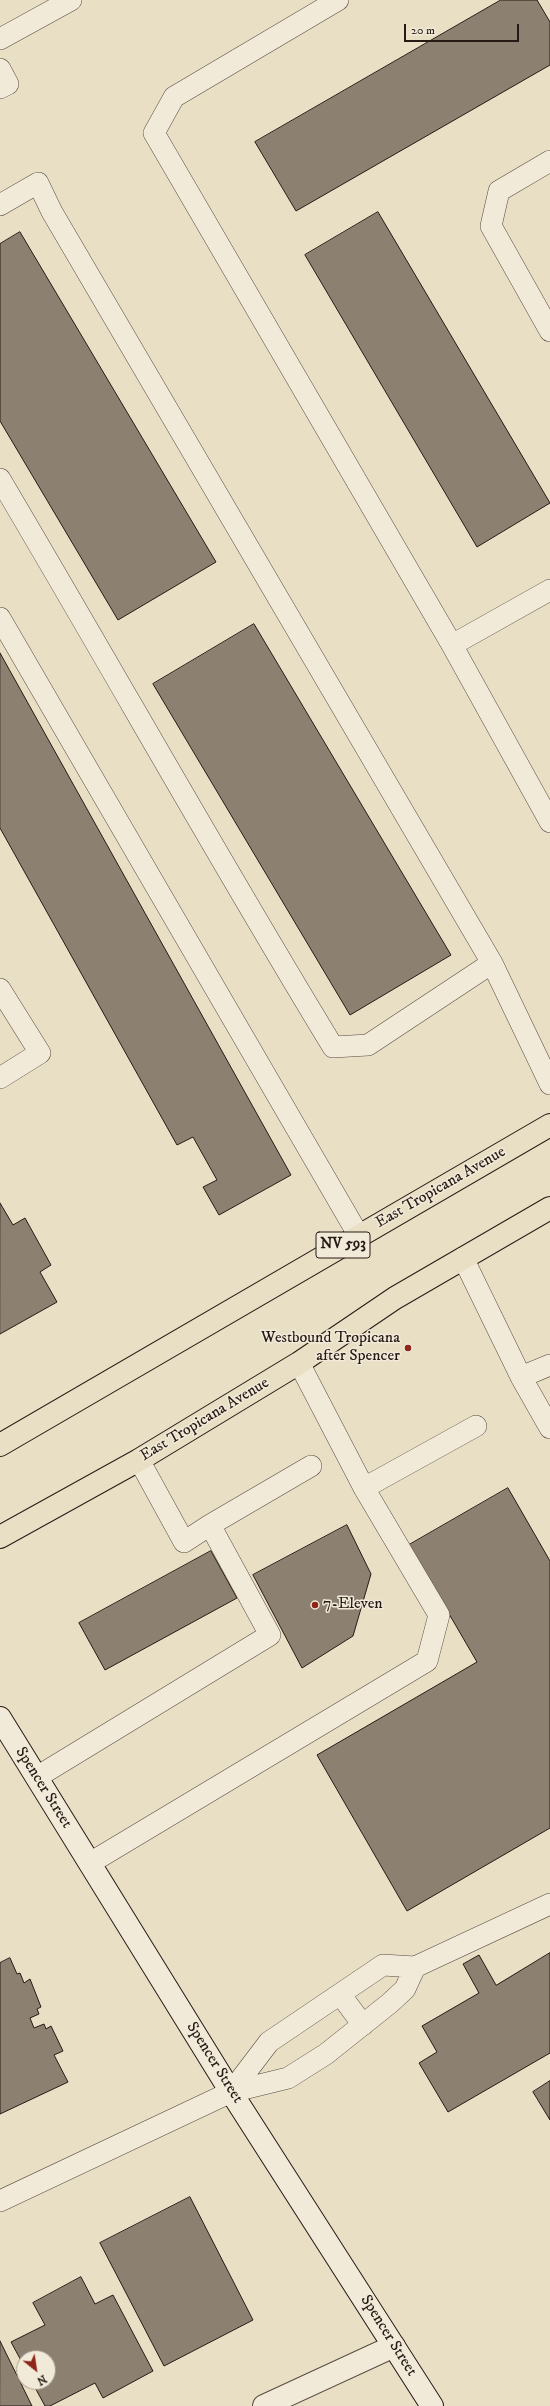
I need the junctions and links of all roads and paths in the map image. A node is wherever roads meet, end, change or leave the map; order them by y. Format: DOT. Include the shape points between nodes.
graph roads {
  1 [pos="70,0"];
  2 [pos="338,0"];
  3 [pos="0,39"];
  4 [pos="0,69"];
  5 [pos="0,88"];
  6 [pos="550,161"];
  7 [pos="0,206"];
  8 [pos="550,331"];
  9 [pos="0,479"];
  10 [pos="550,590"];
  11 [pos="0,618"];
  12 [pos="452,645"];
  13 [pos="550,822"];
  14 [pos="492,963"];
  15 [pos="0,989"];
  16 [pos="0,1078"];
  17 [pos="550,1084"];
  18 [pos="550,1126"];
  19 [pos="550,1208"];
  20 [pos="359,1236"];
  21 [pos="463,1258"];
  22 [pos="299,1363"];
  23 [pos="550,1365"];
  24 [pos="521,1377"];
  25 [pos="476,1426"];
  26 [pos="550,1428"];
  27 [pos="0,1445"];
  28 [pos="139,1460"];
  29 [pos="311,1466"];
  30 [pos="364,1488"];
  31 [pos="210,1525"];
  32 [pos="0,1537"];
  33 [pos="0,1718"];
  34 [pos="37,1777"];
  35 [pos="90,1863"];
  36 [pos="550,1904"];
  37 [pos="415,1967"];
  38 [pos="340,1994"];
  39 [pos="363,2025"];
  40 [pos="231,2092"];
  41 [pos="0,2201"];
  42 [pos="394,2346"];
  43 [pos="264,2406"];
  44 [pos="432,2406"];
  1 -- 3 [label="lane"];
  2 -- 12 [label="lane" via="174,97 154,133"];
  4 -- 5 [label="lane" via="8,84"];
  6 -- 8 [label="lane" via="499,192 491,226"];
  7 -- 14 [label="lane" via="38,184 52,212"];
  9 -- 14 [label="lane" via="199,823 333,1047 368,1045"];
  10 -- 12 [label="lane"];
  11 -- 20 [label="lane"];
  12 -- 13 [label="lane"];
  14 -- 17 [label="lane"];
  15 -- 16 [label="lane" via="40,1053"];
  18 -- 20 [label="main road, East Tropicana Avenue / NV 593"];
  19 -- 21 [label="main road, East Tropicana Avenue"];
  20 -- 27 [label="main road, East Tropicana Avenue / NV 593"];
  21 -- 22 [label="main road, East Tropicana Avenue" via="395,1298"];
  21 -- 24 [label="lane"];
  22 -- 28 [label="main road, East Tropicana Avenue"];
  22 -- 30 [label="lane"];
  23 -- 24 [label="lane"];
  24 -- 26 [label="lane"];
  25 -- 30 [label="lane"];
  28 -- 31 [label="lane" via="184,1542"];
  28 -- 32 [label="main road, East Tropicana Avenue"];
  29 -- 31 [label="lane"];
  30 -- 35 [label="lane" via="439,1615 427,1661"];
  31 -- 34 [label="lane" via="270,1635"];
  33 -- 34 [label="street, Spencer Street"];
  34 -- 35 [label="street, Spencer Street"];
  35 -- 40 [label="street, Spencer Street"];
  36 -- 37 [label="lane"];
  37 -- 38 [label="lane" via="383,1965"];
  37 -- 39 [label="lane" via="405,1989"];
  38 -- 39 [label="lane"];
  38 -- 40 [label="lane" via="269,2042"];
  39 -- 40 [label="lane" via="326,2054 288,2078"];
  40 -- 41 [label="lane"];
  40 -- 42 [label="street, Spencer Street"];
  42 -- 43 [label="street"];
  42 -- 44 [label="street, Spencer Street"];
}
